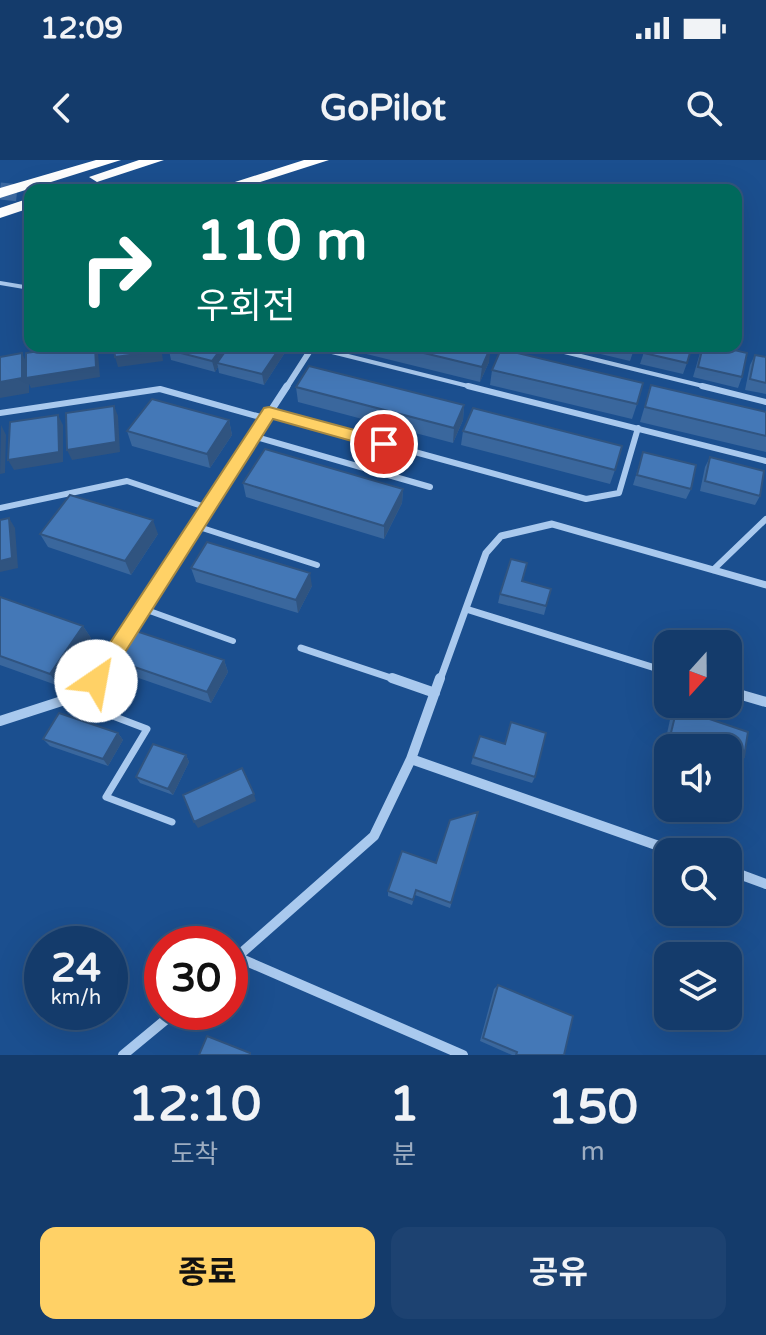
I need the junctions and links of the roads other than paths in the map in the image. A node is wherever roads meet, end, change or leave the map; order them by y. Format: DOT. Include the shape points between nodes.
graph roads {
  1 [pos="113,160"];
  2 [pos="156,160"];
  3 [pos="165,160"];
  4 [pos="321,160"];
  5 [pos="31,184"];
  6 [pos="73,184"];
  7 [pos="90,184"];
  8 [pos="239,184"];
  9 [pos="24,186"];
  10 [pos="0,193"];
  11 [pos="24,198"];
  12 [pos="0,205"];
  13 [pos="24,205"];
  14 [pos="0,213"];
  15 [pos="0,283"];
  16 [pos="24,287"];
  17 [pos="309,352"];
  18 [pos="337,352"];
  19 [pos="564,352"];
  20 [pos="766,402"];
  21 [pos="0,413"];
  22 [pos="267,415"];
  23 [pos="638,428"];
  24 [pos="253,436"];
  25 [pos="766,461"];
  26 [pos="430,487"];
  27 [pos="0,508"];
  28 [pos="208,508"];
  29 [pos="766,519"];
  30 [pos="196,526"];
  31 [pos="317,565"];
  32 [pos="713,570"];
  33 [pos="766,585"];
  34 [pos="144,609"];
  35 [pos="466,609"];
  36 [pos="233,641"];
  37 [pos="301,648"];
  38 [pos="654,668"];
  39 [pos="435,693"];
  40 [pos="742,695"];
  41 [pos="68,699"];
  42 [pos="766,702"];
  43 [pos="0,721"];
  44 [pos="411,759"];
  45 [pos="172,822"];
  46 [pos="654,844"];
  47 [pos="742,875"];
  48 [pos="766,884"];
  49 [pos="248,947"];
  50 [pos="248,966"];
  51 [pos="153,1030"];
  52 [pos="123,1055"];
  53 [pos="463,1055"];
  1 -- 5 [label="highway"];
  2 -- 6 [label="highway"];
  3 -- 7 [label="highway"];
  4 -- 8 [label="highway"];
  9 -- 10 [label="highway"];
  11 -- 12 [label="highway"];
  13 -- 14 [label="highway"];
  15 -- 16 [label="lane"];
  17 -- 22 [label="street"];
  18 -- 23 [label="lane"];
  19 -- 20 [label="lane"];
  21 -- 22 [label="lane" via="160,389"];
  22 -- 23 [label="lane" via="586,499 619,493"];
  22 -- 24 [label="street"];
  23 -- 25 [label="lane"];
  24 -- 26 [label="lane"];
  24 -- 28 [label="street"];
  27 -- 28 [label="lane" via="127,481"];
  28 -- 30 [label="street"];
  29 -- 32 [label="lane"];
  30 -- 31 [label="lane"];
  30 -- 34 [label="street"];
  32 -- 33 [label="street"];
  32 -- 35 [label="street" via="552,524 530,527 501,536 486,553"];
  34 -- 36 [label="lane"];
  34 -- 41 [label="street" via="96,681"];
  35 -- 38 [label="street"];
  35 -- 39 [label="street"];
  37 -- 39 [label="street"];
  39 -- 44 [label="street"];
  40 -- 42 [label="street"];
  41 -- 43 [label="street"];
  41 -- 45 [label="lane" via="147,729 106,797"];
  44 -- 46 [label="street"];
  44 -- 49 [label="street" via="374,836"];
  47 -- 48 [label="street"];
  50 -- 53 [label="street"];
  51 -- 52 [label="street"];
}
